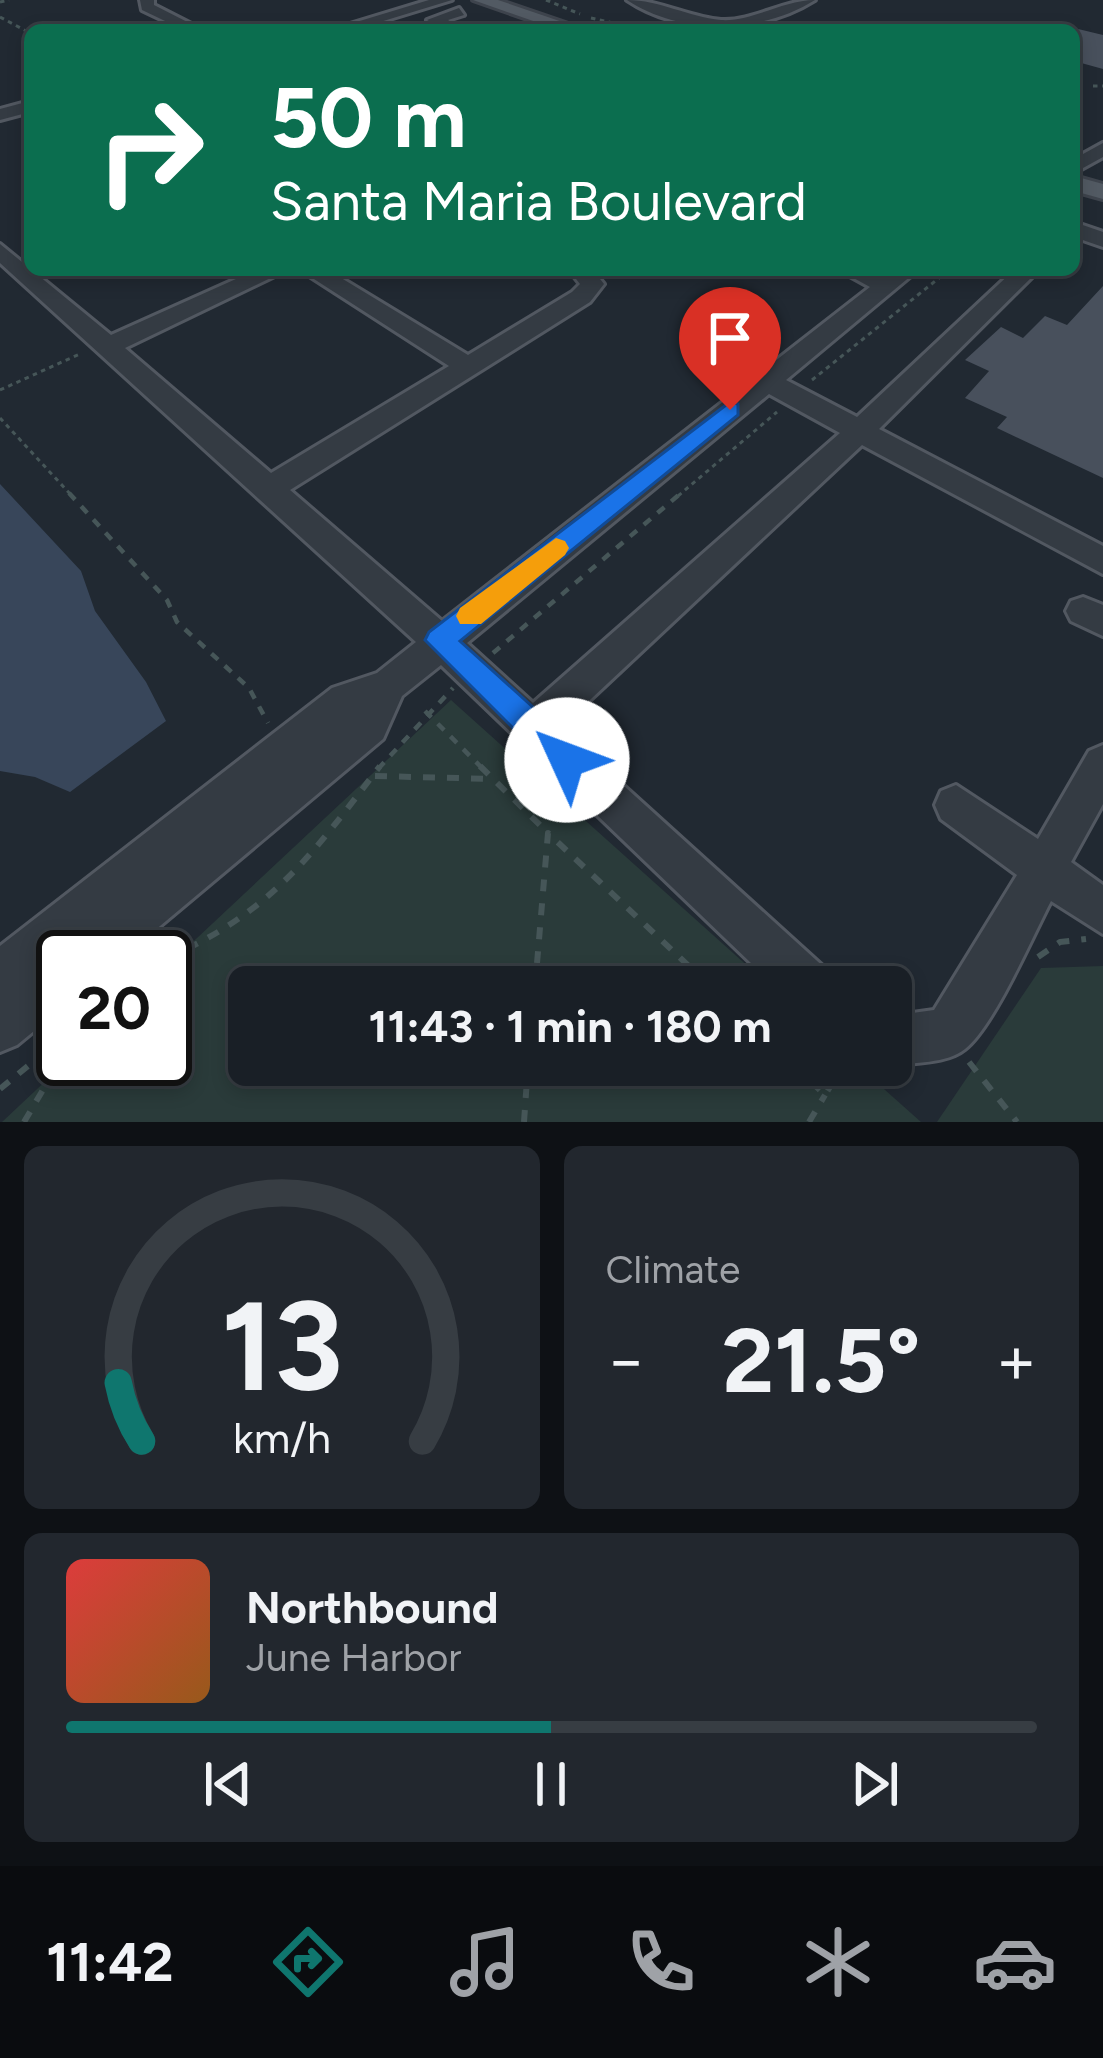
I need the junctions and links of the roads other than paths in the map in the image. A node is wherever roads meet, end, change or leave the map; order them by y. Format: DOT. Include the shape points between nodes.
graph roads {
  1 [pos="147,0"];
  2 [pos="481,0"];
  3 [pos="505,0"];
  4 [pos="634,0"];
  5 [pos="808,0"];
  6 [pos="452,6"];
  7 [pos="385,17"];
  8 [pos="434,20"];
  9 [pos="183,24"];
  10 [pos="359,24"];
  11 [pos="399,24"];
  12 [pos="420,24"];
  13 [pos="444,24"];
  14 [pos="558,24"];
  15 [pos="580,24"];
  16 [pos="717,24"];
  17 [pos="733,24"];
  18 [pos="33,276"];
  19 [pos="261,276"];
  20 [pos="322,276"];
  21 [pos="590,276"];
  22 [pos="1018,276"];
  23 [pos="896,278"];
  24 [pos="106,345"];
  25 [pos="467,366"];
  26 [pos="781,389"];
  27 [pos="860,431"];
  28 [pos="269,489"];
  29 [pos="1103,561"];
  30 [pos="440,640"];
  31 [pos="389,685"];
  32 [pos="532,728"];
  33 [pos="1103,764"];
  34 [pos="956,805"];
  35 [pos="1045,872"];
  36 [pos="1103,911"];
  37 [pos="120,930"];
  38 [pos="788,966"];
  39 [pos="0,976"];
  40 [pos="36,998"];
  41 [pos="0,1028"];
  42 [pos="912,1038"];
  1 -- 9 [label="street"];
  2 -- 14 [label="main road"];
  3 -- 15 [label="main road"];
  4 -- 16 [label="street"];
  5 -- 17 [label="street"];
  6 -- 7 [label="street"];
  6 -- 8 [label="street"];
  7 -- 10 [label="street"];
  7 -- 11 [label="street"];
  8 -- 12 [label="street"];
  8 -- 13 [label="street"];
  18 -- 24 [label="street"];
  19 -- 24 [label="street"];
  20 -- 25 [label="street"];
  21 -- 25 [label="street" via="589,290"];
  22 -- 27 [label="street"];
  23 -- 26 [label="street"];
  24 -- 28 [label="street"];
  25 -- 28 [label="street"];
  26 -- 27 [label="street"];
  26 -- 30 [label="street"];
  27 -- 29 [label="street"];
  27 -- 32 [label="street"];
  28 -- 30 [label="street"];
  30 -- 31 [label="street"];
  30 -- 32 [label="street"];
  31 -- 37 [label="street" via="369,727"];
  31 -- 39 [label="street" via="345,700"];
  32 -- 38 [label="street"];
  33 -- 35 [label="street"];
  34 -- 35 [label="street"];
  35 -- 36 [label="street"];
  35 -- 42 [label="street" via="968,1008 947,1033"];
  40 -- 41 [label="street"];
}
